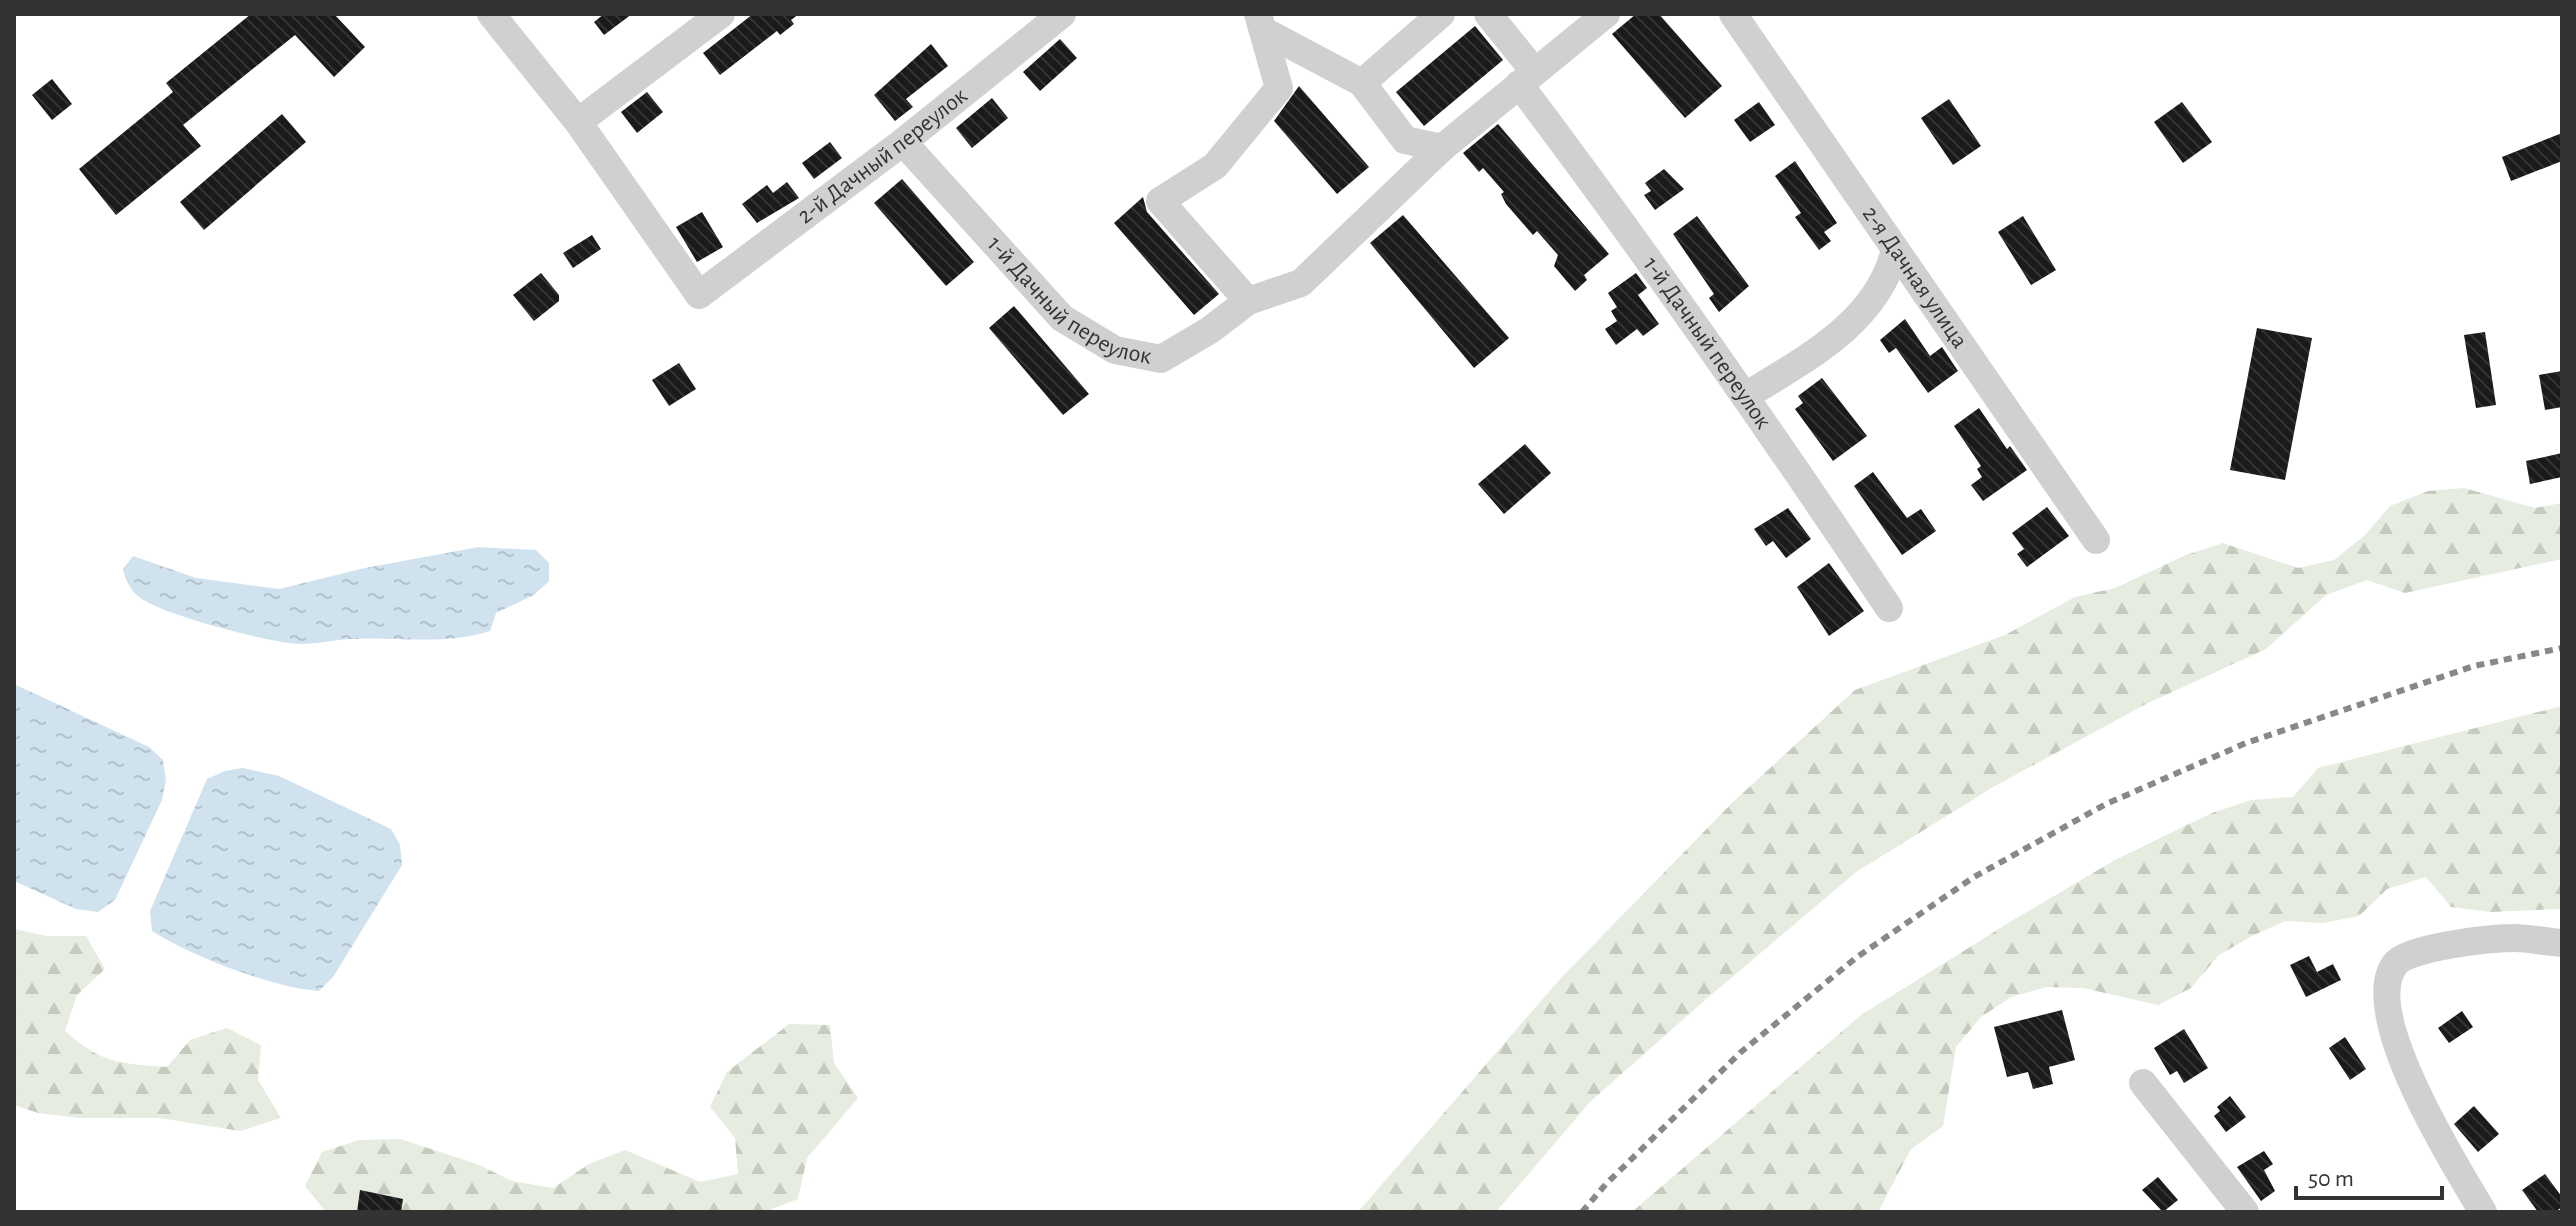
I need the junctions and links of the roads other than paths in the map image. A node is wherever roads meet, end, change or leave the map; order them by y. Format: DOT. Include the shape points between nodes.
graph roads {
  1 [pos="491,14"];
  2 [pos="721,14"];
  3 [pos="1062,14"];
  4 [pos="1441,14"];
  5 [pos="1488,14"];
  6 [pos="1606,14"];
  7 [pos="1733,14"];
  8 [pos="1262,23"];
  9 [pos="1527,78"];
  10 [pos="1362,83"];
  11 [pos="578,122"];
  12 [pos="903,142"];
  13 [pos="1442,148"];
  14 [pos="1895,249"];
  15 [pos="1248,301"];
  16 [pos="1747,395"];
  17 [pos="2096,540"];
  18 [pos="1889,608"];
  19 [pos="2562,943"];
  20 [pos="2143,1083"];
  21 [pos="2245,1212"];
  22 [pos="2483,1212"];
  1 -- 11 [label="street"];
  2 -- 11 [label="street"];
  3 -- 12 [label="street, 2-й Дачный переулок"];
  4 -- 10 [label="street"];
  5 -- 9 [label="street"];
  6 -- 9 [label="street, 1-й Дачный переулок"];
  7 -- 14 [label="street, 2-я Дачная улица"];
  8 -- 10 [label="street"];
  8 -- 15 [label="street" via="1279,88 1215,166 1160,201"];
  9 -- 13 [label="street, 1-й Дачный переулок"];
  9 -- 16 [label="street, 1-й Дачный переулок"];
  10 -- 13 [label="street" via="1405,140"];
  11 -- 12 [label="street, 2-й Дачный переулок" via="699,295"];
  12 -- 15 [label="street, 1-й Дачный переулок" via="1062,318 1115,350 1161,359"];
  13 -- 15 [label="street, 1-й Дачный переулок" via="1301,283"];
  14 -- 16 [label="street" via="1889,275 1874,299 1821,350"];
  14 -- 17 [label="street, 2-я Дачная улица"];
  16 -- 18 [label="street, 1-й Дачный переулок"];
  19 -- 22 [label="street" via="2512,938 2421,950 2397,962 2388,983 2385,1007 2401,1060"];
  20 -- 21 [label="street"];
}
